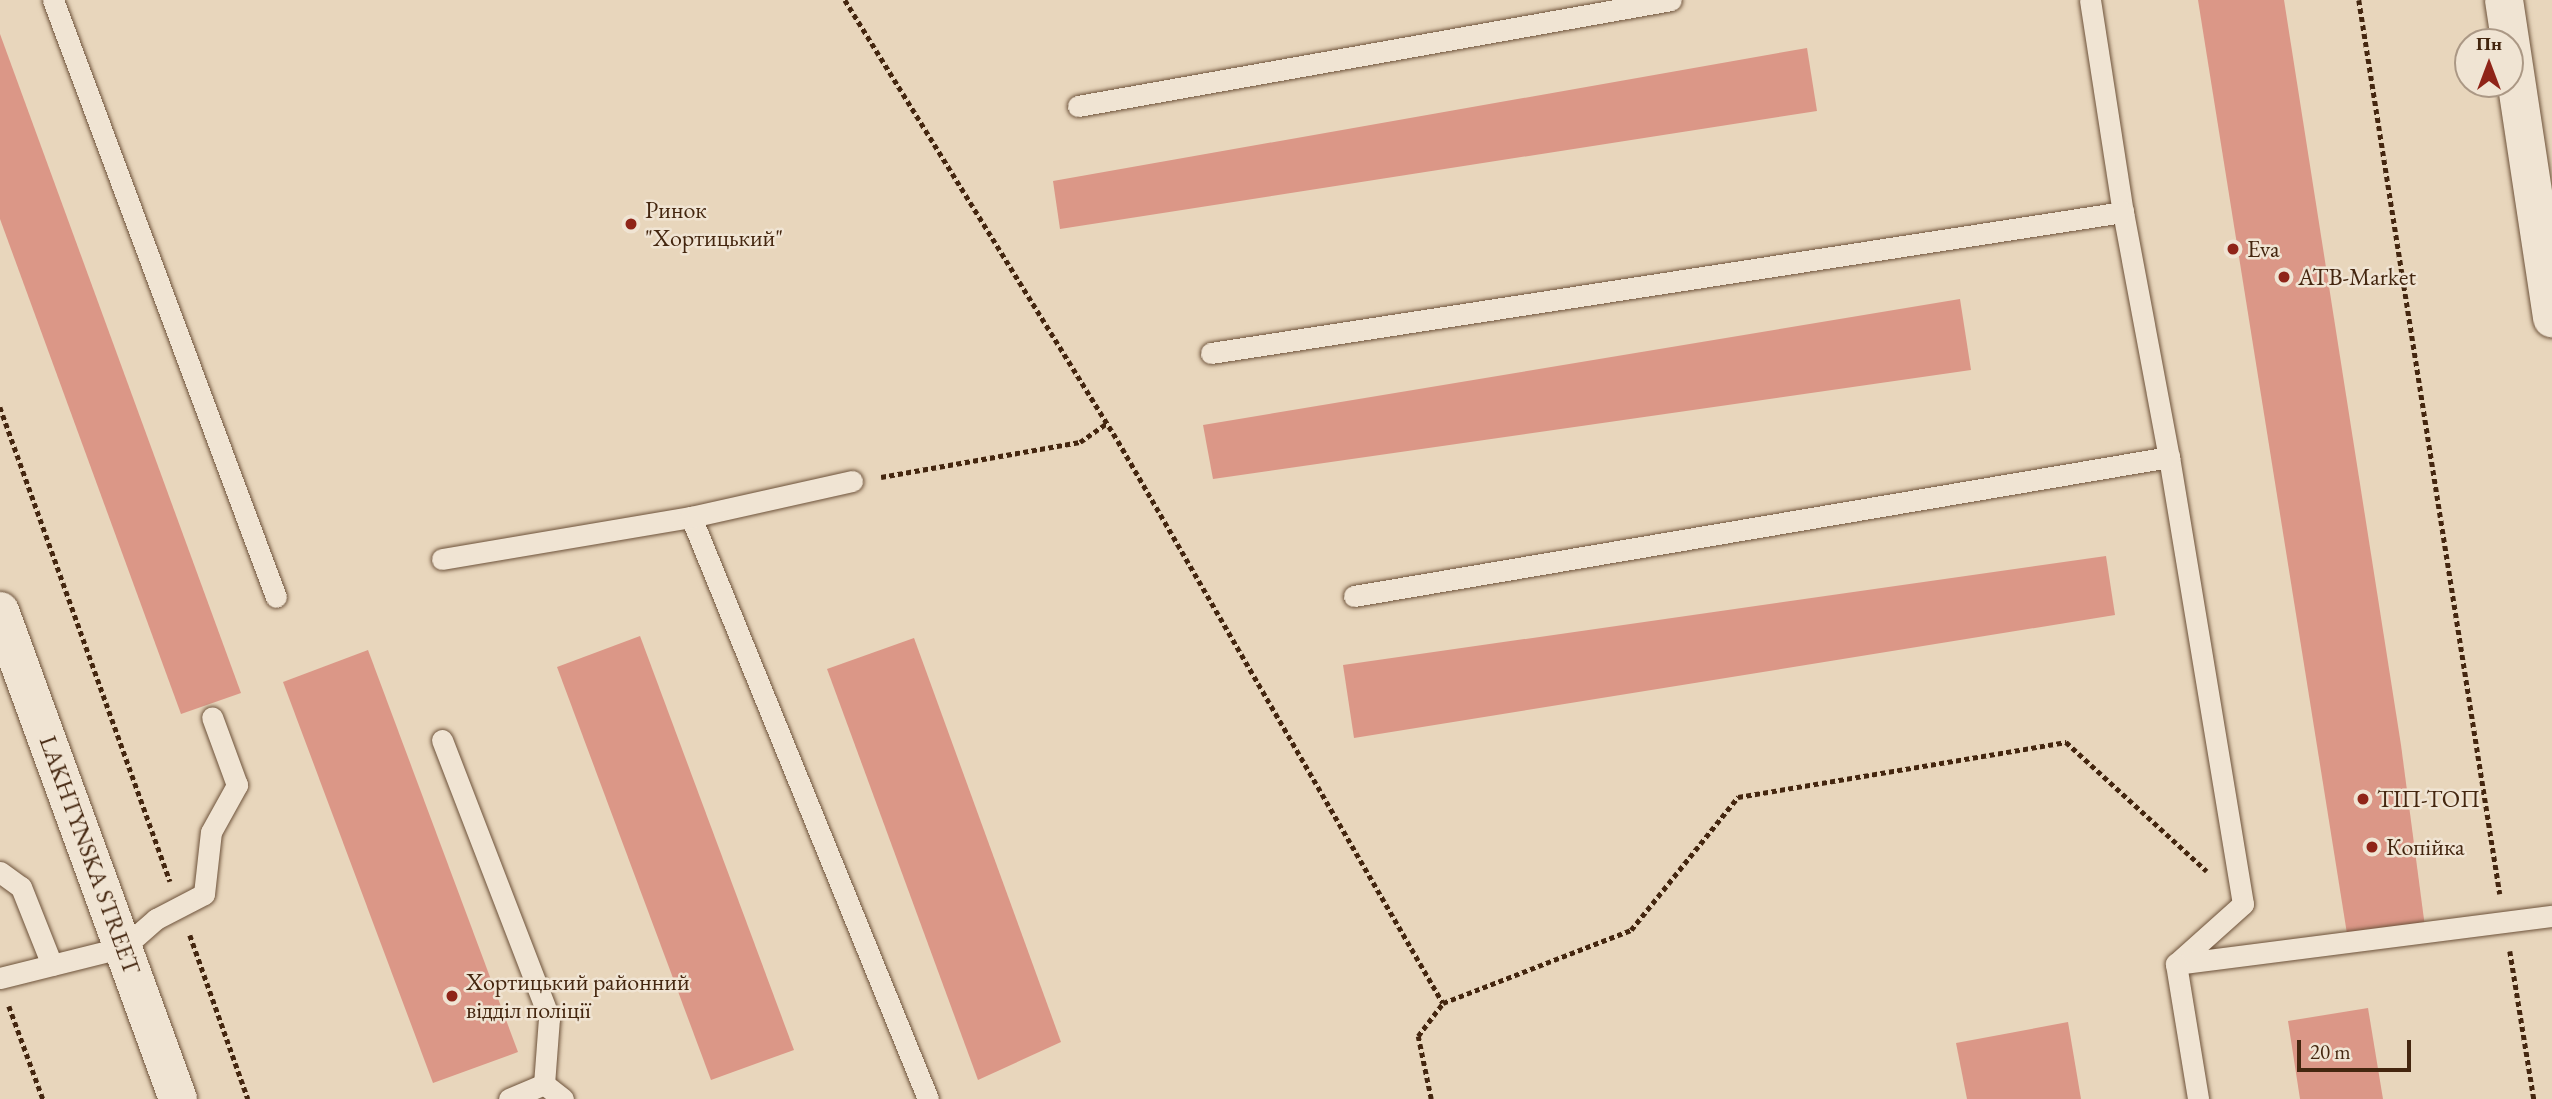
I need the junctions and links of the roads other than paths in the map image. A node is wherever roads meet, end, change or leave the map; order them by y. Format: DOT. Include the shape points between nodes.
graph roads {
  1 [pos="53,0"];
  2 [pos="1671,0"];
  3 [pos="2090,0"];
  4 [pos="2504,0"];
  5 [pos="1079,106"];
  6 [pos="2123,212"];
  7 [pos="2552,318"];
  8 [pos="1210,354"];
  9 [pos="2169,457"];
  10 [pos="852,481"];
  11 [pos="691,517"];
  12 [pos="442,559"];
  13 [pos="1354,596"];
  14 [pos="276,597"];
  15 [pos="0,611"];
  16 [pos="212,717"];
  17 [pos="442,740"];
  18 [pos="0,872"];
  19 [pos="2552,916"];
  20 [pos="124,947"];
  21 [pos="2176,964"];
  22 [pos="52,965"];
  23 [pos="2,987"];
  24 [pos="544,1084"];
  25 [pos="178,1099"];
  26 [pos="509,1099"];
  27 [pos="563,1099"];
  28 [pos="928,1099"];
  29 [pos="2198,1099"];
  1 -- 14 [label="lane"];
  2 -- 5 [label="lane"];
  3 -- 6 [label="lane"];
  4 -- 7 [label="street"];
  6 -- 8 [label="lane"];
  6 -- 9 [label="lane"];
  9 -- 13 [label="lane"];
  9 -- 21 [label="lane" via="2243,904"];
  10 -- 11 [label="lane"];
  11 -- 12 [label="lane"];
  11 -- 28 [label="lane"];
  15 -- 20 [label="street, LAKHTYNSKA STREET"];
  16 -- 20 [label="lane" via="237,785 211,832 204,894 156,919"];
  17 -- 24 [label="lane" via="549,1018"];
  18 -- 22 [label="lane" via="21,887"];
  19 -- 21 [label="lane"];
  20 -- 22 [label="lane"];
  20 -- 25 [label="street, LAKHTYNSKA STREET"];
  21 -- 29 [label="lane"];
  22 -- 23 [label="lane"];
  24 -- 26 [label="lane"];
  24 -- 27 [label="lane"];
}
